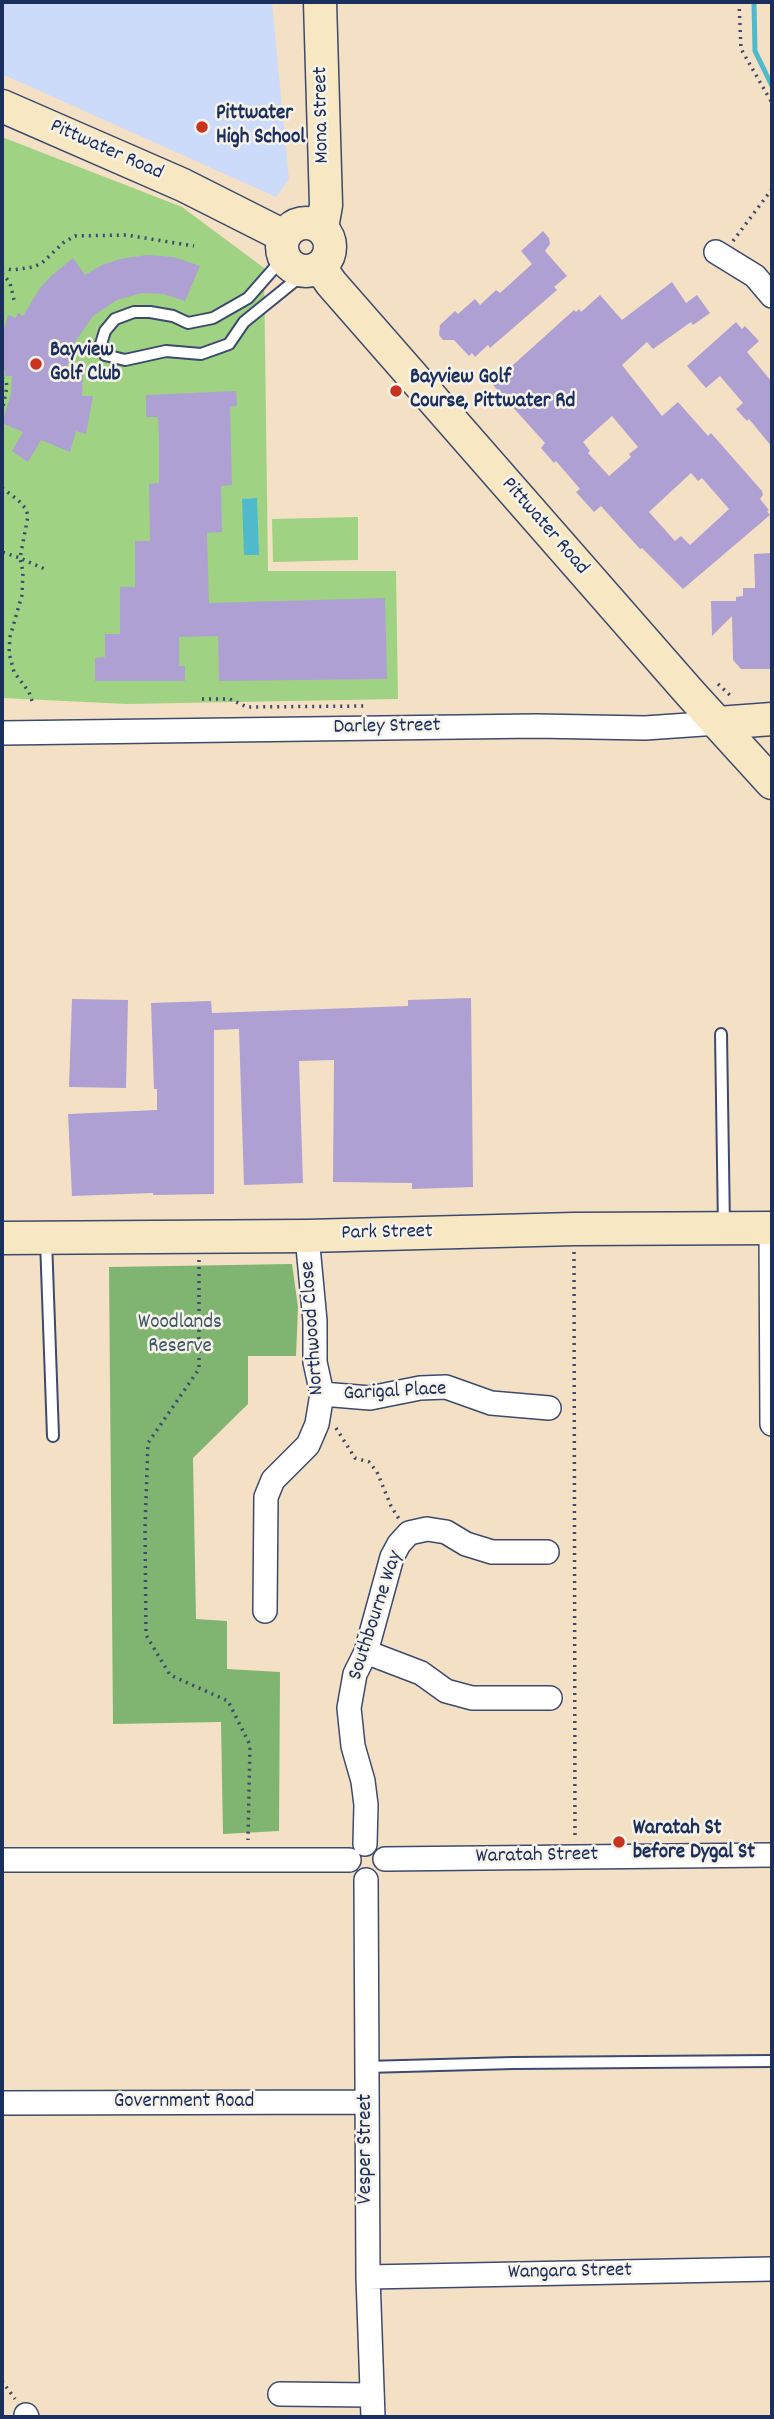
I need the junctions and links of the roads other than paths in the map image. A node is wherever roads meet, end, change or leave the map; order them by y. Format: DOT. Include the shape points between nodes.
graph roads {
  1 [pos="320,2"];
  2 [pos="2,106"];
  3 [pos="716,251"];
  4 [pos="299,258"];
  5 [pos="772,296"];
  6 [pos="726,711"];
  7 [pos="772,719"];
  8 [pos="2,733"];
  9 [pos="772,783"];
  10 [pos="721,1034"];
  11 [pos="724,1228"];
  12 [pos="771,1228"];
  13 [pos="307,1236"];
  14 [pos="46,1237"];
  15 [pos="2,1238"];
  16 [pos="322,1394"];
  17 [pos="549,1408"];
  18 [pos="772,1424"];
  19 [pos="53,1436"];
  20 [pos="547,1552"];
  21 [pos="265,1611"];
  22 [pos="366,1652"];
  23 [pos="550,1698"];
  24 [pos="357,1852"];
  25 [pos="772,1855"];
  26 [pos="385,1859"];
  27 [pos="2,1860"];
  28 [pos="366,1880"];
  29 [pos="772,2062"];
  30 [pos="366,2067"];
  31 [pos="366,2102"];
  32 [pos="2,2103"];
  33 [pos="772,2269"];
  34 [pos="368,2277"];
  35 [pos="280,2394"];
  36 [pos="372,2406"];
  1 -- 4 [label="main road, Mona Street" via="326,205 322,228 312,223 291,228"];
  2 -- 4 [label="main road, Pittwater Road" via="183,185"];
  3 -- 5 [label="street" via="755,276"];
  4 -- 4 [label="lane" via="229,344 201,354 166,351 125,360 104,355 101,344 115,319 134,312 173,316 188,323 213,318 248,298"];
  4 -- 6 [label="main road, Pittwater Road" via="340,294"];
  6 -- 7 [label="main road, Darley Street"];
  6 -- 8 [label="street, Darley Street" via="645,728"];
  6 -- 9 [label="main road, Pittwater Road"];
  10 -- 11 [label="lane"];
  11 -- 12 [label="main road, Park Street"];
  11 -- 13 [label="main road, Park Street"];
  12 -- 18 [label="street"];
  13 -- 14 [label="main road, Park Street"];
  13 -- 16 [label="street, Northwood Close" via="315,1362"];
  14 -- 15 [label="main road, Park Street"];
  14 -- 19 [label="lane"];
  16 -- 17 [label="street, Garigal Place" via="370,1398 446,1387 491,1403"];
  16 -- 21 [label="street, Northwood Close" via="308,1445 273,1480 266,1497"];
  20 -- 22 [label="street, Southbourne Way" via="492,1552 446,1532 427,1529 409,1533 392,1557"];
  22 -- 23 [label="street" via="421,1672 446,1691 472,1698"];
  22 -- 24 [label="street, Southbourne Way" via="355,1674 349,1709 366,1805"];
  24 -- 26 [label="street" via="376,1846"];
  24 -- 27 [label="street"];
  24 -- 28 [label="street" via="352,1871"];
  25 -- 26 [label="street, Waratah Street"];
  26 -- 28 [label="street" via="378,1876"];
  28 -- 30 [label="street, Vesper Street"];
  29 -- 30 [label="lane"];
  30 -- 31 [label="street, Vesper Street"];
  31 -- 32 [label="street, Government Road"];
  31 -- 34 [label="street, Vesper Street"];
  33 -- 34 [label="street, Wangara Street"];
  34 -- 36 [label="street, Vesper Street"];
  35 -- 36 [label="street"];
}
